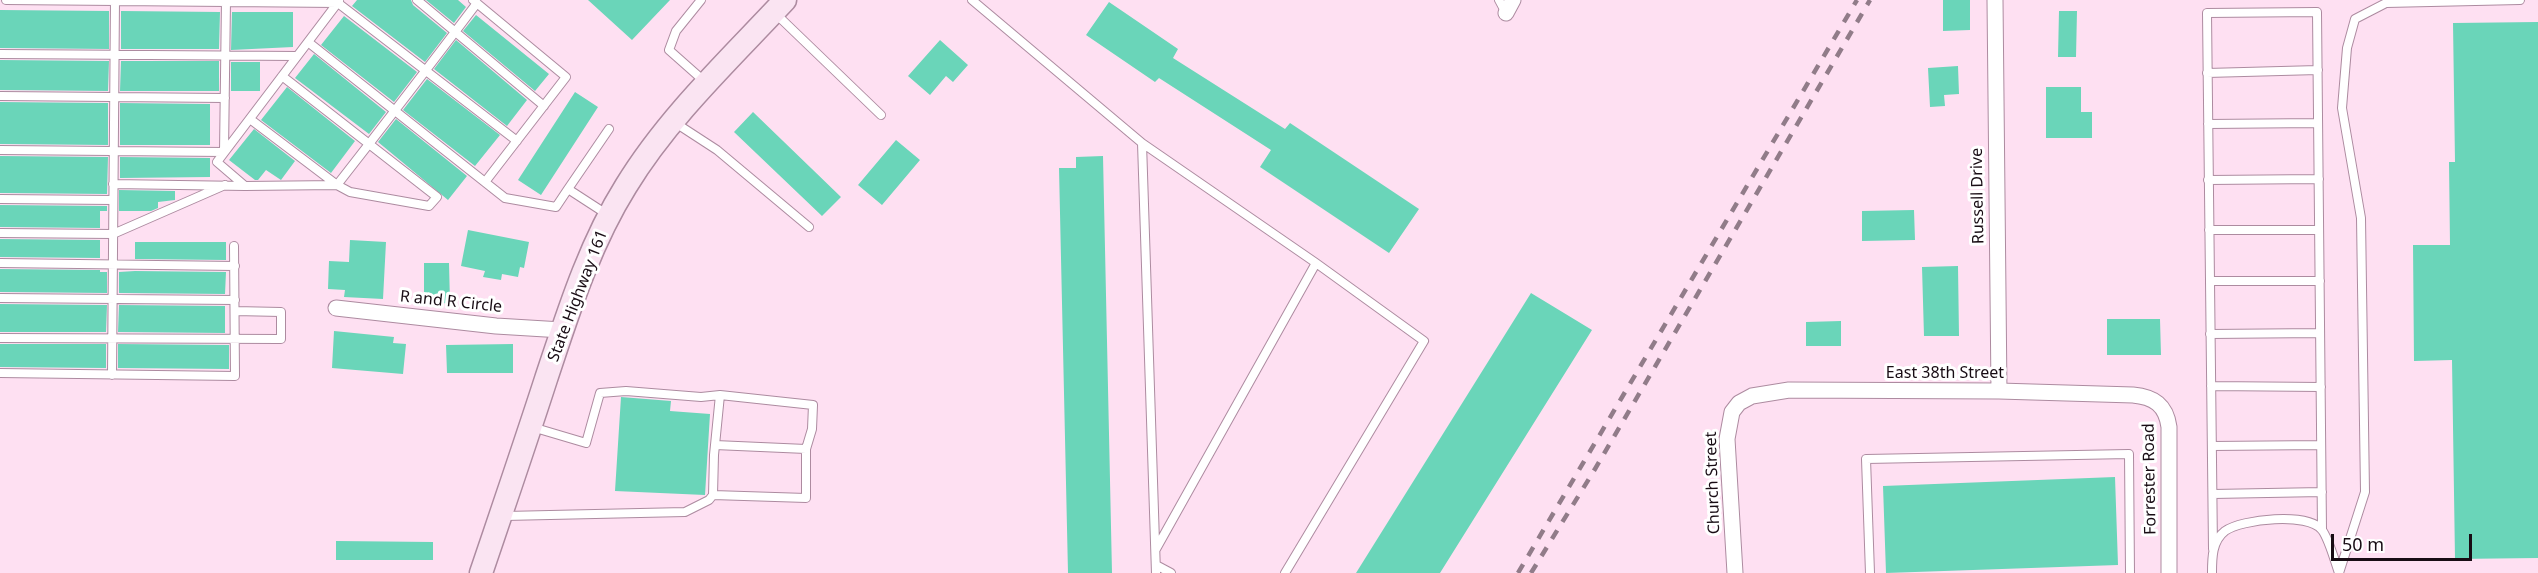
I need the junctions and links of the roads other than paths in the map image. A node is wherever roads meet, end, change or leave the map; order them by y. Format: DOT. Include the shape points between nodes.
graph roads {
  1 [pos="6,0"];
  2 [pos="417,0"];
  3 [pos="701,0"];
  4 [pos="972,0"];
  5 [pos="1995,0"];
  6 [pos="2520,0"];
  7 [pos="116,1"];
  8 [pos="339,1"];
  9 [pos="226,2"];
  10 [pos="475,2"];
  11 [pos="779,6"];
  12 [pos="455,32"];
  13 [pos="308,42"];
  14 [pos="0,54"];
  15 [pos="114,55"];
  16 [pos="226,56"];
  17 [pos="297,56"];
  18 [pos="426,70"];
  19 [pos="2318,70"];
  20 [pos="2207,73"];
  21 [pos="282,76"];
  22 [pos="707,84"];
  23 [pos="0,96"];
  24 [pos="114,97"];
  25 [pos="225,98"];
  26 [pos="544,106"];
  27 [pos="394,110"];
  28 [pos="881,114"];
  29 [pos="250,119"];
  30 [pos="673,122"];
  31 [pos="2318,123"];
  32 [pos="2208,124"];
  33 [pos="609,129"];
  34 [pos="517,141"];
  35 [pos="1142,143"];
  36 [pos="369,145"];
  37 [pos="0,150"];
  38 [pos="114,151"];
  39 [pos="224,152"];
  40 [pos="2319,179"];
  41 [pos="2208,180"];
  42 [pos="485,182"];
  43 [pos="113,184"];
  44 [pos="225,185"];
  45 [pos="337,185"];
  46 [pos="245,186"];
  47 [pos="568,189"];
  48 [pos="0,199"];
  49 [pos="113,200"];
  50 [pos="609,216"];
  51 [pos="809,227"];
  52 [pos="2209,230"];
  53 [pos="2319,230"];
  54 [pos="0,233"];
  55 [pos="113,234"];
  56 [pos="234,246"];
  57 [pos="1316,262"];
  58 [pos="0,263"];
  59 [pos="112,264"];
  60 [pos="235,266"];
  61 [pos="2210,281"];
  62 [pos="2320,281"];
  63 [pos="0,298"];
  64 [pos="112,299"];
  65 [pos="235,300"];
  66 [pos="336,308"];
  67 [pos="235,311"];
  68 [pos="562,330"];
  69 [pos="2320,333"];
  70 [pos="2210,334"];
  71 [pos="0,338"];
  72 [pos="112,338"];
  73 [pos="235,338"];
  74 [pos="0,373"];
  75 [pos="112,375"];
  76 [pos="2211,386"];
  77 [pos="2321,387"];
  78 [pos="1998,391"];
  79 [pos="720,396"];
  80 [pos="2146,396"];
  81 [pos="1746,398"];
  82 [pos="530,427"];
  83 [pos="715,445"];
  84 [pos="2321,445"];
  85 [pos="2212,446"];
  86 [pos="806,449"];
  87 [pos="2322,492"];
  88 [pos="2213,494"];
  89 [pos="713,495"];
  90 [pos="500,516"];
  91 [pos="2322,530"];
  92 [pos="1156,549"];
  93 [pos="2213,549"];
  94 [pos="1156,569"];
  95 [pos="481,573"];
  96 [pos="1171,573"];
  97 [pos="1285,573"];
  98 [pos="1735,573"];
  99 [pos="1870,573"];
  100 [pos="2130,573"];
  101 [pos="2169,573"];
  102 [pos="2212,573"];
  103 [pos="2339,573"];
  1 -- 7 [label="lane"];
  2 -- 12 [label="lane"];
  3 -- 22 [label="lane" via="676,31 669,50"];
  4 -- 35 [label="lane"];
  5 -- 78 [label="street, Russell Drive"];
  6 -- 103 [label="lane" via="2386,3 2355,19 2347,48 2342,108 2361,218 2366,492"];
  7 -- 9 [label="lane"];
  7 -- 15 [label="lane"];
  8 -- 9 [label="lane"];
  8 -- 13 [label="lane"];
  8 -- 18 [label="lane"];
  9 -- 16 [label="lane"];
  10 -- 12 [label="lane"];
  10 -- 26 [label="lane" via="566,77"];
  11 -- 22 [label="main road, State Highway 161"];
  11 -- 28 [label="lane"];
  12 -- 18 [label="lane"];
  12 -- 26 [label="lane"];
  13 -- 17 [label="lane"];
  13 -- 27 [label="lane"];
  14 -- 15 [label="lane"];
  15 -- 16 [label="lane"];
  15 -- 24 [label="lane"];
  16 -- 17 [label="lane"];
  16 -- 25 [label="lane"];
  17 -- 21 [label="lane"];
  18 -- 27 [label="lane"];
  18 -- 34 [label="lane"];
  19 -- 20 [label="lane"];
  19 -- 20 [label="lane" via="2317,12 2207,13"];
  19 -- 31 [label="lane"];
  20 -- 32 [label="lane"];
  21 -- 29 [label="lane"];
  21 -- 36 [label="lane"];
  22 -- 30 [label="main road, State Highway 161"];
  23 -- 24 [label="lane"];
  24 -- 25 [label="lane"];
  24 -- 38 [label="lane"];
  25 -- 39 [label="lane"];
  26 -- 34 [label="lane"];
  27 -- 36 [label="lane"];
  27 -- 42 [label="lane"];
  29 -- 39 [label="lane"];
  29 -- 45 [label="lane"];
  30 -- 50 [label="main road, State Highway 161" via="645,157"];
  30 -- 51 [label="lane" via="717,150"];
  31 -- 32 [label="lane"];
  31 -- 40 [label="lane"];
  32 -- 41 [label="lane"];
  33 -- 47 [label="lane"];
  34 -- 42 [label="lane"];
  35 -- 57 [label="lane"];
  35 -- 92 [label="lane"];
  36 -- 45 [label="lane"];
  36 -- 45 [label="lane" via="437,196 429,206 350,192"];
  37 -- 38 [label="lane"];
  38 -- 39 [label="lane"];
  38 -- 43 [label="lane"];
  39 -- 46 [label="lane" via="217,162"];
  40 -- 41 [label="lane"];
  40 -- 53 [label="lane"];
  41 -- 52 [label="lane"];
  42 -- 47 [label="lane" via="506,198 556,207"];
  43 -- 44 [label="lane"];
  43 -- 49 [label="lane"];
  44 -- 46 [label="lane"];
  44 -- 55 [label="lane"];
  45 -- 46 [label="lane"];
  47 -- 50 [label="lane"];
  48 -- 49 [label="lane"];
  49 -- 55 [label="lane"];
  50 -- 68 [label="main road, State Highway 161"];
  52 -- 53 [label="lane"];
  52 -- 61 [label="lane"];
  53 -- 62 [label="lane"];
  54 -- 55 [label="lane"];
  55 -- 59 [label="lane"];
  56 -- 60 [label="lane"];
  57 -- 92 [label="lane"];
  57 -- 97 [label="lane" via="1424,341"];
  58 -- 59 [label="lane"];
  59 -- 60 [label="lane"];
  59 -- 64 [label="lane"];
  60 -- 65 [label="lane"];
  61 -- 62 [label="lane"];
  61 -- 70 [label="lane"];
  62 -- 69 [label="lane"];
  63 -- 64 [label="lane"];
  64 -- 65 [label="lane"];
  64 -- 72 [label="lane"];
  65 -- 67 [label="lane"];
  66 -- 68 [label="street, R and R Circle"];
  67 -- 73 [label="lane"];
  67 -- 73 [label="lane" via="282,312 281,339"];
  68 -- 82 [label="main road, State Highway 161"];
  69 -- 70 [label="lane"];
  69 -- 77 [label="lane"];
  70 -- 76 [label="lane"];
  71 -- 72 [label="lane"];
  72 -- 73 [label="lane"];
  72 -- 75 [label="lane"];
  73 -- 75 [label="lane" via="235,376"];
  74 -- 75 [label="lane"];
  76 -- 77 [label="lane"];
  76 -- 85 [label="lane"];
  77 -- 84 [label="lane"];
  78 -- 80 [label="street, East 38th Street"];
  78 -- 81 [label="street, East 38th Street" via="1789,390"];
  79 -- 82 [label="lane" via="600,393 586,443"];
  79 -- 83 [label="lane"];
  79 -- 86 [label="lane" via="813,405"];
  80 -- 101 [label="street, Forrester Road" via="2163,406 2168,415"];
  81 -- 98 [label="street, Church Street" via="1732,412 1727,439"];
  82 -- 90 [label="main road, State Highway 161"];
  83 -- 86 [label="lane"];
  83 -- 89 [label="lane"];
  84 -- 85 [label="lane"];
  84 -- 87 [label="lane"];
  85 -- 88 [label="lane"];
  86 -- 89 [label="lane" via="806,498"];
  87 -- 88 [label="lane"];
  87 -- 91 [label="lane"];
  88 -- 93 [label="lane"];
  89 -- 90 [label="lane" via="685,512"];
  90 -- 95 [label="main road, State Highway 161"];
  91 -- 93 [label="lane" via="2300,520 2242,523 2224,532"];
  91 -- 103 [label="lane"];
  92 -- 94 [label="lane"];
  93 -- 102 [label="lane"];
  94 -- 96 [label="lane"];
  99 -- 100 [label="lane" via="1866,459 2129,454"];
}
